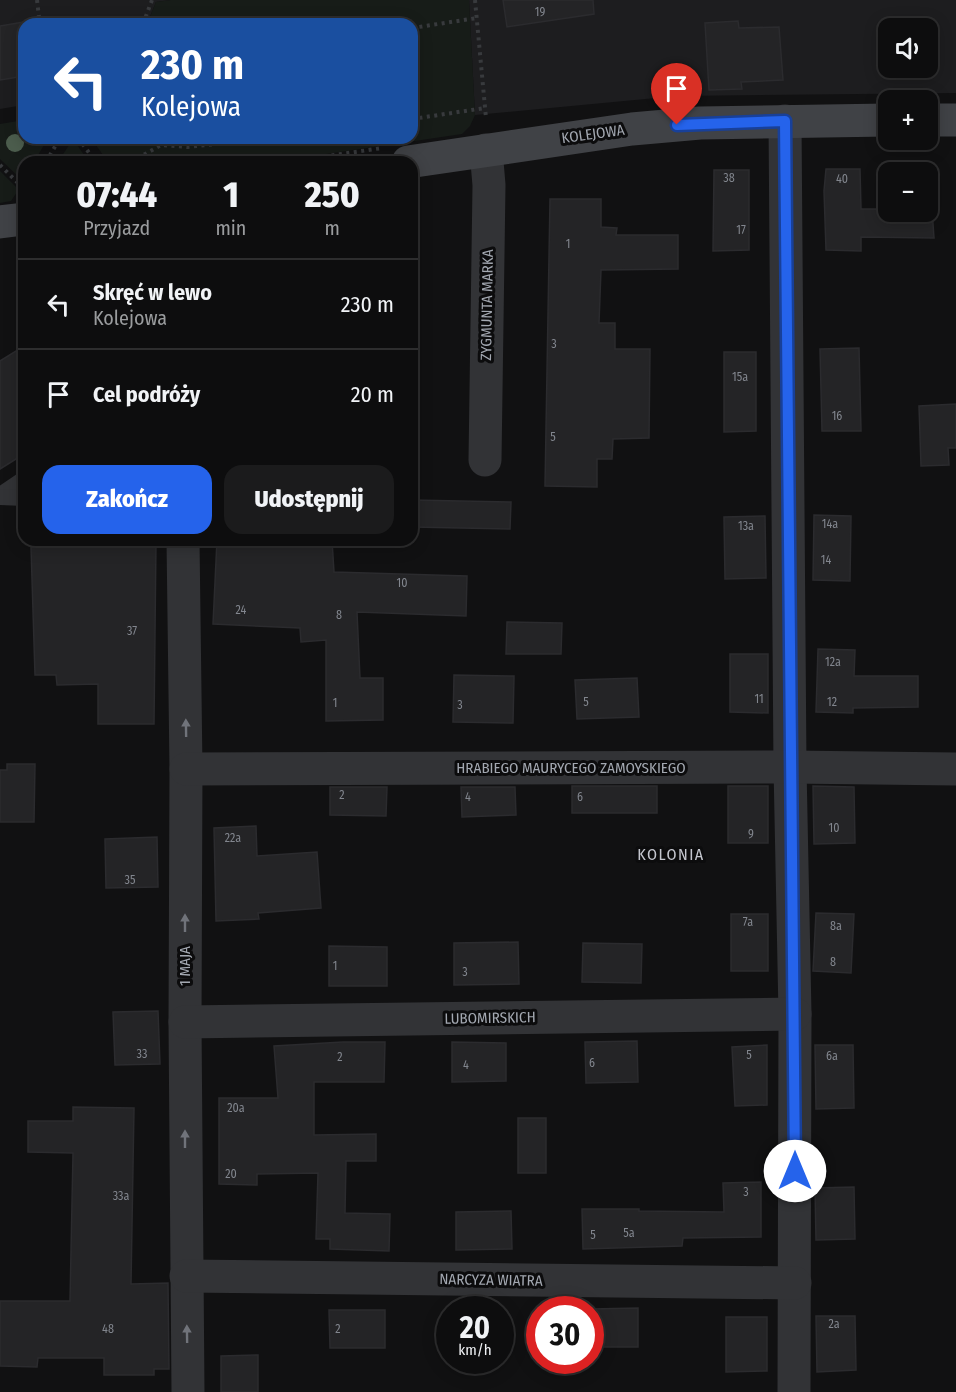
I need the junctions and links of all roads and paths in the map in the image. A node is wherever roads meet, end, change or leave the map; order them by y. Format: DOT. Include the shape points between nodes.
graph roads {
  1 [pos="37,0"];
  2 [pos="152,0"];
  3 [pos="475,0"];
  4 [pos="42,18"];
  5 [pos="145,18"];
  6 [pos="477,18"];
  7 [pos="418,27"];
  8 [pos="485,108"];
  9 [pos="418,117"];
  10 [pos="878,120"];
  11 [pos="938,120"];
  12 [pos="956,120"];
  13 [pos="785,121"];
  14 [pos="487,139"];
  15 [pos="217,144"];
  16 [pos="142,156"];
  17 [pos="418,159"];
  18 [pos="0,165"];
  19 [pos="18,183"];
  20 [pos="18,220"];
  21 [pos="0,222"];
  22 [pos="484,460"];
  23 [pos="18,483"];
  24 [pos="0,496"];
  25 [pos="18,498"];
  26 [pos="183,546"];
  27 [pos="790,767"];
  28 [pos="186,769"];
  29 [pos="956,769"];
  30 [pos="795,1014"];
  31 [pos="185,1022"];
  32 [pos="186,1276"];
  33 [pos="795,1283"];
  34 [pos="188,1392"];
  35 [pos="794,1392"];
  1 -- 4 [label="path"];
  2 -- 5 [label="path"];
  3 -- 6 [label="path"];
  6 -- 7 [label="path"];
  6 -- 8 [label="path"];
  8 -- 9 [label="path"];
  8 -- 14 [label="path"];
  10 -- 13 [label="street, KOLEJOWA"];
  11 -- 12 [label="street"];
  13 -- 14 [label="street, KOLEJOWA" via="700,123"];
  13 -- 27 [label="street"];
  14 -- 17 [label="street, KOLEJOWA"];
  14 -- 22 [label="street, ZYGMUNTA MARKA"];
  15 -- 16 [label="path" via="161,145"];
  18 -- 19 [label="path"];
  20 -- 21 [label="street"];
  23 -- 24 [label="lane"];
  24 -- 25 [label="lane"];
  28 -- 26 [label="street, 1 MAJA, one-way"];
  27 -- 28 [label="street, HRABIEGO MAURYCEGO ZAMOYSKIEGO"];
  27 -- 29 [label="street, HRABIEGO MAURYCEGO ZAMOYSKIEGO"];
  27 -- 30 [label="street"];
  31 -- 28 [label="street, 1 MAJA, one-way"];
  30 -- 31 [label="street, LUBOMIRSKICH"];
  30 -- 33 [label="street"];
  32 -- 31 [label="street, 1 MAJA, one-way"];
  32 -- 33 [label="street, NARCYZA WIATRA"];
  34 -- 32 [label="street, 1 MAJA, one-way"];
  33 -- 35 [label="street"];
}
